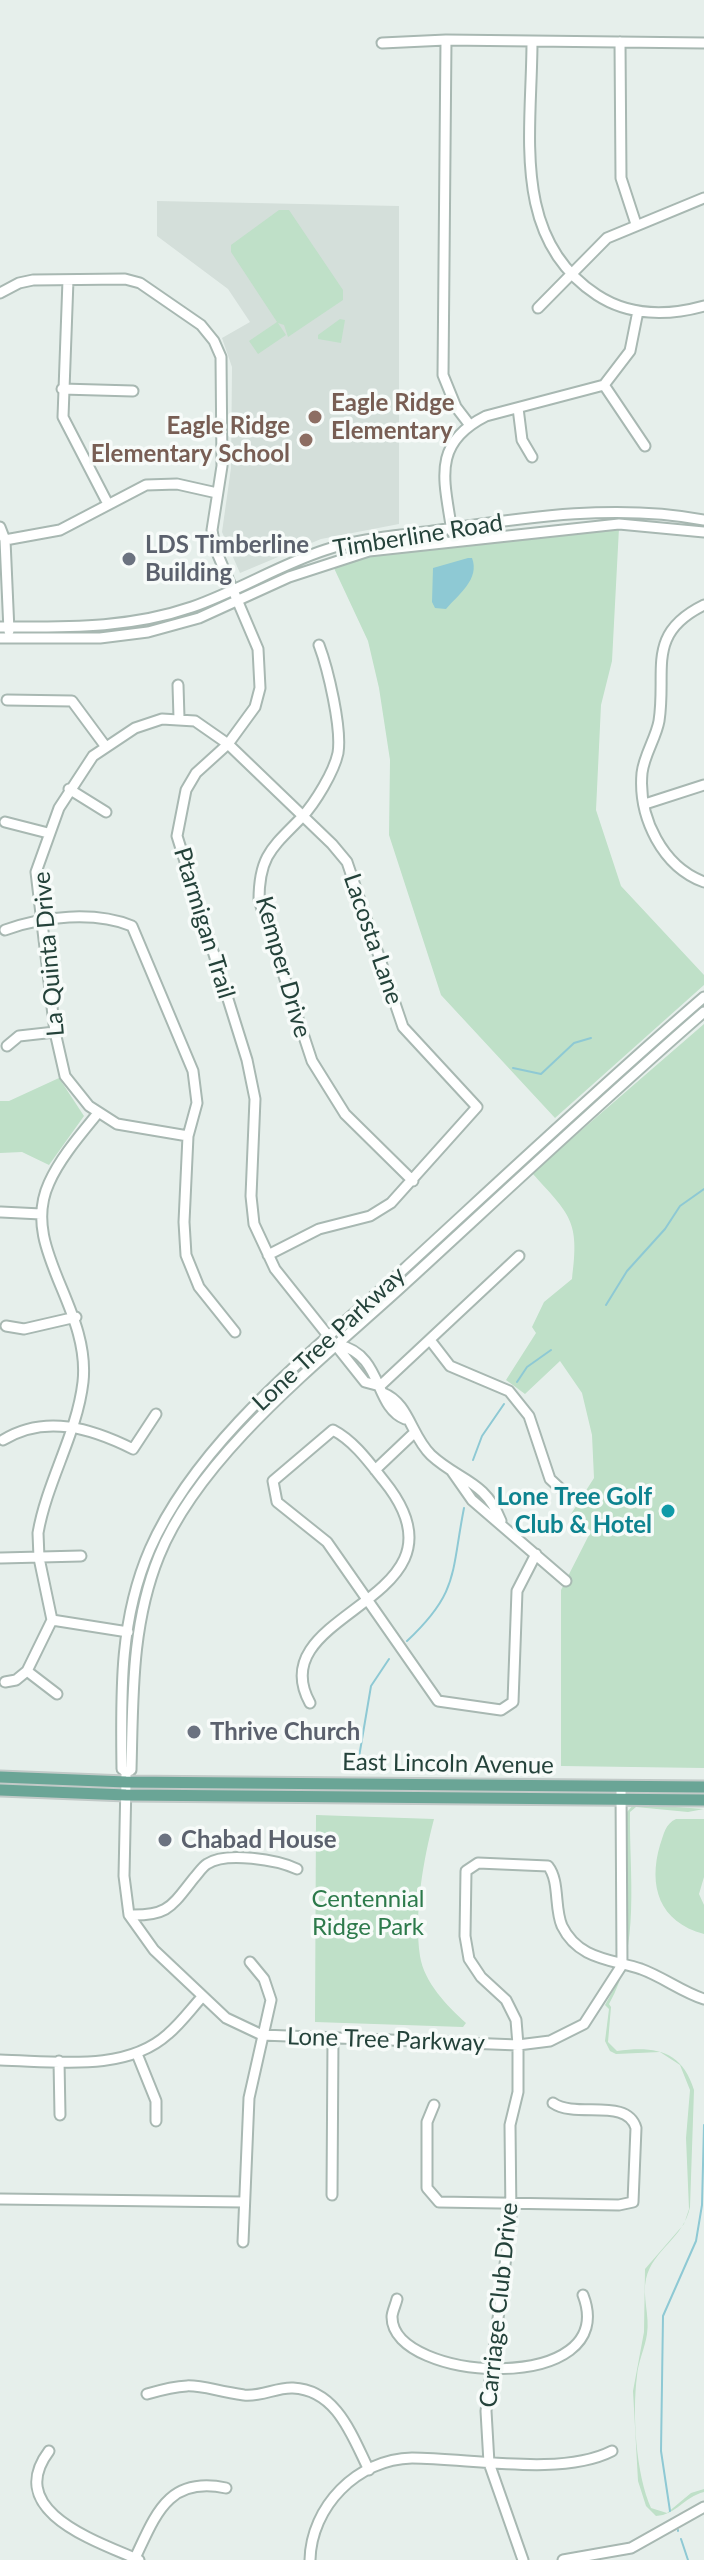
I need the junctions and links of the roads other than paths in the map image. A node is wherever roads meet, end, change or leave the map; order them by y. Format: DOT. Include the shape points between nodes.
graph roads {
  1 [pos="446,40"];
  2 [pos="532,41"];
  3 [pos="620,42"];
  4 [pos="382,43"];
  5 [pos="704,43"];
  6 [pos="704,198"];
  7 [pos="636,224"];
  8 [pos="570,275"];
  9 [pos="68,280"];
  10 [pos="0,293"];
  11 [pos="704,306"];
  12 [pos="538,308"];
  13 [pos="638,311"];
  14 [pos="604,385"];
  15 [pos="62,389"];
  16 [pos="133,391"];
  17 [pos="518,408"];
  18 [pos="469,424"];
  19 [pos="645,446"];
  20 [pos="532,457"];
  21 [pos="217,493"];
  22 [pos="108,504"];
  23 [pos="704,520"];
  24 [pos="0,527"];
  25 [pos="451,528"];
  26 [pos="704,532"];
  27 [pos="5,540"];
  28 [pos="453,540"];
  29 [pos="3,554"];
  30 [pos="235,591"];
  31 [pos="240,601"];
  32 [pos="704,605"];
  33 [pos="4,627"];
  34 [pos="4,638"];
  35 [pos="319,645"];
  36 [pos="178,685"];
  37 [pos="7,700"];
  38 [pos="179,718"];
  39 [pos="228,744"];
  40 [pos="106,747"];
  41 [pos="704,785"];
  42 [pos="69,789"];
  43 [pos="645,804"];
  44 [pos="106,812"];
  45 [pos="304,815"];
  46 [pos="5,822"];
  47 [pos="48,833"];
  48 [pos="704,882"];
  49 [pos="41,921"];
  50 [pos="5,930"];
  51 [pos="704,997"];
  52 [pos="704,1012"];
  53 [pos="55,1032"];
  54 [pos="7,1046"];
  55 [pos="98,1113"];
  56 [pos="188,1136"];
  57 [pos="413,1181"];
  58 [pos="1,1212"];
  59 [pos="41,1214"];
  60 [pos="268,1255"];
  61 [pos="519,1256"];
  62 [pos="76,1317"];
  63 [pos="6,1326"];
  64 [pos="235,1332"];
  65 [pos="331,1336"];
  66 [pos="430,1340"];
  67 [pos="339,1345"];
  68 [pos="382,1390"];
  69 [pos="156,1414"];
  70 [pos="72,1427"];
  71 [pos="414,1433"];
  72 [pos="3,1440"];
  73 [pos="375,1470"];
  74 [pos="565,1493"];
  75 [pos="536,1554"];
  76 [pos="81,1556"];
  77 [pos="1,1558"];
  78 [pos="39,1558"];
  79 [pos="566,1581"];
  80 [pos="366,1604"];
  81 [pos="52,1620"];
  82 [pos="131,1632"];
  83 [pos="27,1671"];
  84 [pos="5,1682"];
  85 [pos="57,1694"];
  86 [pos="310,1703"];
  87 [pos="0,1777"];
  88 [pos="126,1783"];
  89 [pos="704,1787"];
  90 [pos="621,1788"];
  91 [pos="0,1790"];
  92 [pos="704,1800"];
  93 [pos="621,1801"];
  94 [pos="297,1869"];
  95 [pos="129,1915"];
  96 [pos="250,1962"];
  97 [pos="622,1965"];
  98 [pos="202,1997"];
  99 [pos="704,1999"];
  100 [pos="262,2035"];
  101 [pos="333,2038"];
  102 [pos="518,2045"];
  103 [pos="137,2054"];
  104 [pos="0,2060"];
  105 [pos="59,2061"];
  106 [pos="553,2103"];
  107 [pos="434,2105"];
  108 [pos="60,2115"];
  109 [pos="156,2121"];
  110 [pos="332,2195"];
  111 [pos="0,2199"];
  112 [pos="243,2202"];
  113 [pos="512,2202"];
  114 [pos="243,2242"];
  115 [pos="583,2295"];
  116 [pos="397,2299"];
  117 [pos="490,2366"];
  118 [pos="147,2394"];
  119 [pos="49,2451"];
  120 [pos="612,2451"];
  121 [pos="489,2463"];
  122 [pos="369,2470"];
  123 [pos="226,2488"];
  124 [pos="704,2507"];
  125 [pos="137,2559"];
  126 [pos="310,2560"];
  127 [pos="523,2560"];
  128 [pos="563,2560"];
  1 -- 2 [label="street"];
  1 -- 4 [label="street"];
  1 -- 18 [label="street" via="443,375"];
  2 -- 3 [label="street"];
  2 -- 8 [label="street" via="534,198 546,240"];
  3 -- 5 [label="street"];
  3 -- 7 [label="street" via="621,178"];
  6 -- 7 [label="street"];
  7 -- 8 [label="street" via="607,238"];
  8 -- 12 [label="street"];
  8 -- 13 [label="street" via="603,298"];
  9 -- 10 [label="street, Ptarmigan Trail" via="19,283"];
  9 -- 15 [label="street"];
  9 -- 21 [label="street, Ptarmigan Trail" via="140,283 201,325 214,341 223,375"];
  11 -- 13 [label="street"];
  13 -- 14 [label="street" via="630,351"];
  14 -- 17 [label="street"];
  14 -- 19 [label="street"];
  15 -- 16 [label="street"];
  15 -- 22 [label="street" via="66,428"];
  17 -- 18 [label="street"];
  17 -- 20 [label="street" via="522,440"];
  18 -- 25 [label="street" via="449,451 444,468"];
  21 -- 22 [label="street" via="160,483 133,489"];
  21 -- 30 [label="street, Ptarmigan Trail" via="212,515 215,548"];
  22 -- 27 [label="street" via="60,530"];
  23 -- 25 [label="street, Timberline Road" via="618,511"];
  24 -- 27 [label="street"];
  25 -- 28 [label="street"];
  25 -- 30 [label="street, Timberline Road" via="345,544"];
  26 -- 28 [label="street, Timberline Road" via="619,524"];
  27 -- 29 [label="street"];
  28 -- 31 [label="street, Timberline Road" via="346,556"];
  29 -- 33 [label="street"];
  30 -- 31 [label="street, Ptarmigan Trail"];
  30 -- 33 [label="street, Timberline Road" via="122,625"];
  31 -- 34 [label="street, Timberline Road" via="148,632"];
  31 -- 39 [label="street, Ptarmigan Trail" via="258,649 260,688 255,707"];
  32 -- 43 [label="street" via="672,628 663,646 659,720 642,773"];
  33 -- 34 [label="street"];
  35 -- 45 [label="street, Kemper Drive" via="330,672 338,753"];
  36 -- 38 [label="street"];
  37 -- 40 [label="street" via="72,701"];
  38 -- 39 [label="street" via="195,721"];
  38 -- 40 [label="street, La Quinta Drive" via="147,722"];
  39 -- 45 [label="street, Lacosta Lane"];
  39 -- 60 [label="street, Ptarmigan Trail" via="196,773 186,790 177,836 247,1060 255,1099 254,1224"];
  40 -- 42 [label="street, La Quinta Drive"];
  41 -- 43 [label="street"];
  42 -- 44 [label="street"];
  42 -- 47 [label="street, La Quinta Drive"];
  43 -- 48 [label="street" via="667,860"];
  45 -- 57 [label="street, Kemper Drive" via="270,849 259,874 259,900 318,1073 345,1114"];
  45 -- 57 [label="street, Lacosta Lane" via="347,862 403,1027 477,1107"];
  46 -- 47 [label="street"];
  47 -- 49 [label="street, La Quinta Drive" via="36,872"];
  49 -- 50 [label="street"];
  49 -- 53 [label="street, La Quinta Drive"];
  49 -- 56 [label="street" via="97,917 132,926 193,1071 197,1103"];
  51 -- 65 [label="street, Lone Tree Parkway"];
  52 -- 67 [label="street, Lone Tree Parkway"];
  53 -- 54 [label="street" via="19,1036"];
  53 -- 55 [label="street, La Quinta Drive" via="65,1076"];
  55 -- 56 [label="street, La Quinta Drive" via="117,1124"];
  55 -- 59 [label="street" via="54,1174"];
  56 -- 64 [label="street" via="186,1255 199,1287"];
  57 -- 60 [label="street" via="370,1216 319,1229"];
  58 -- 59 [label="street"];
  59 -- 62 [label="street" via="47,1255"];
  60 -- 65 [label="street, Ptarmigan Trail"];
  61 -- 66 [label="street"];
  62 -- 63 [label="street" via="24,1329"];
  62 -- 70 [label="street" via="83,1381"];
  65 -- 67 [label="street, Ptarmigan Trail"];
  65 -- 82 [label="street, Lone Tree Parkway" via="231,1431 182,1490 150,1550"];
  66 -- 68 [label="street"];
  66 -- 74 [label="street" via="450,1366 509,1391 529,1416 550,1479"];
  67 -- 68 [label="street, Ptarmigan Trail" via="365,1382"];
  67 -- 82 [label="street, Lone Tree Parkway" via="203,1480 160,1554"];
  68 -- 71 [label="street, Ptarmigan Trail" via="389,1409"];
  69 -- 70 [label="street" via="133,1449"];
  70 -- 72 [label="street" via="29,1426"];
  70 -- 78 [label="street" via="41,1514"];
  71 -- 73 [label="street"];
  71 -- 75 [label="street, Ptarmigan Trail" via="472,1500"];
  73 -- 80 [label="street" via="399,1500 408,1526 405,1554 394,1578"];
  73 -- 80 [label="street" via="347,1437 333,1430 273,1481 272,1489 277,1502 327,1542"];
  75 -- 79 [label="street, Ptarmigan Trail"];
  75 -- 80 [label="street" via="517,1591 513,1702 501,1710 438,1701"];
  76 -- 78 [label="street"];
  77 -- 78 [label="street"];
  78 -- 81 [label="street"];
  80 -- 86 [label="street" via="322,1633 304,1658 301,1667"];
  81 -- 82 [label="street"];
  81 -- 83 [label="street"];
  82 -- 88 [label="street, Lone Tree Parkway" via="121,1722"];
  83 -- 84 [label="street"];
  83 -- 85 [label="street"];
  87 -- 88 [label="main road, East Lincoln Avenue"];
  88 -- 90 [label="main road, East Lincoln Avenue"];
  88 -- 91 [label="main road, East Lincoln Avenue"];
  88 -- 93 [label="main road, East Lincoln Avenue"];
  88 -- 95 [label="street, Lone Tree Parkway" via="124,1876"];
  89 -- 90 [label="main road, East Lincoln Avenue"];
  90 -- 93 [label="street"];
  92 -- 93 [label="main road, East Lincoln Avenue"];
  93 -- 97 [label="street"];
  94 -- 95 [label="street" via="279,1860 221,1859 206,1864 171,1906 155,1916"];
  95 -- 98 [label="street, Lone Tree Parkway" via="146,1941"];
  96 -- 100 [label="street" via="264,1979 271,2000"];
  97 -- 99 [label="street"];
  97 -- 102 [label="street, Lone Tree Parkway" via="584,2024 550,2041"];
  97 -- 102 [label="street, Carriage Club Drive" via="588,1954 568,1938 557,1915 548,1866 478,1863 469,1868 464,1877 469,1959 506,2000 516,2020"];
  98 -- 100 [label="street, Lone Tree Parkway" via="235,2025"];
  98 -- 103 [label="street" via="169,2034"];
  100 -- 101 [label="street, Lone Tree Parkway"];
  100 -- 112 [label="street" via="249,2098"];
  101 -- 102 [label="street, Lone Tree Parkway"];
  101 -- 110 [label="street"];
  102 -- 113 [label="street, Carriage Club Drive" via="518,2092 510,2125"];
  103 -- 105 [label="street"];
  103 -- 109 [label="street" via="156,2101"];
  104 -- 105 [label="street"];
  105 -- 108 [label="street"];
  106 -- 113 [label="street" via="563,2110 624,2112 632,2119 636,2198 628,2205"];
  107 -- 113 [label="street" via="427,2122 431,2197 439,2202"];
  111 -- 112 [label="street"];
  112 -- 114 [label="street"];
  113 -- 117 [label="street, Carriage Club Drive"];
  115 -- 117 [label="street" via="590,2314 585,2332 568,2352 531,2367"];
  116 -- 117 [label="street" via="392,2318 399,2337 418,2354"];
  117 -- 121 [label="street, Carriage Club Drive"];
  118 -- 122 [label="street" via="180,2384 244,2395 292,2388 322,2396 341,2415"];
  119 -- 125 [label="street" via="40,2463 38,2486 47,2510 66,2528"];
  120 -- 121 [label="street" via="573,2463"];
  121 -- 122 [label="street" via="409,2458"];
  121 -- 127 [label="street, Carriage Club Drive"];
  122 -- 126 [label="street" via="325,2505 310,2541"];
  123 -- 125 [label="street" via="194,2486 172,2495 157,2513"];
  124 -- 128 [label="street" via="631,2548"];
}
